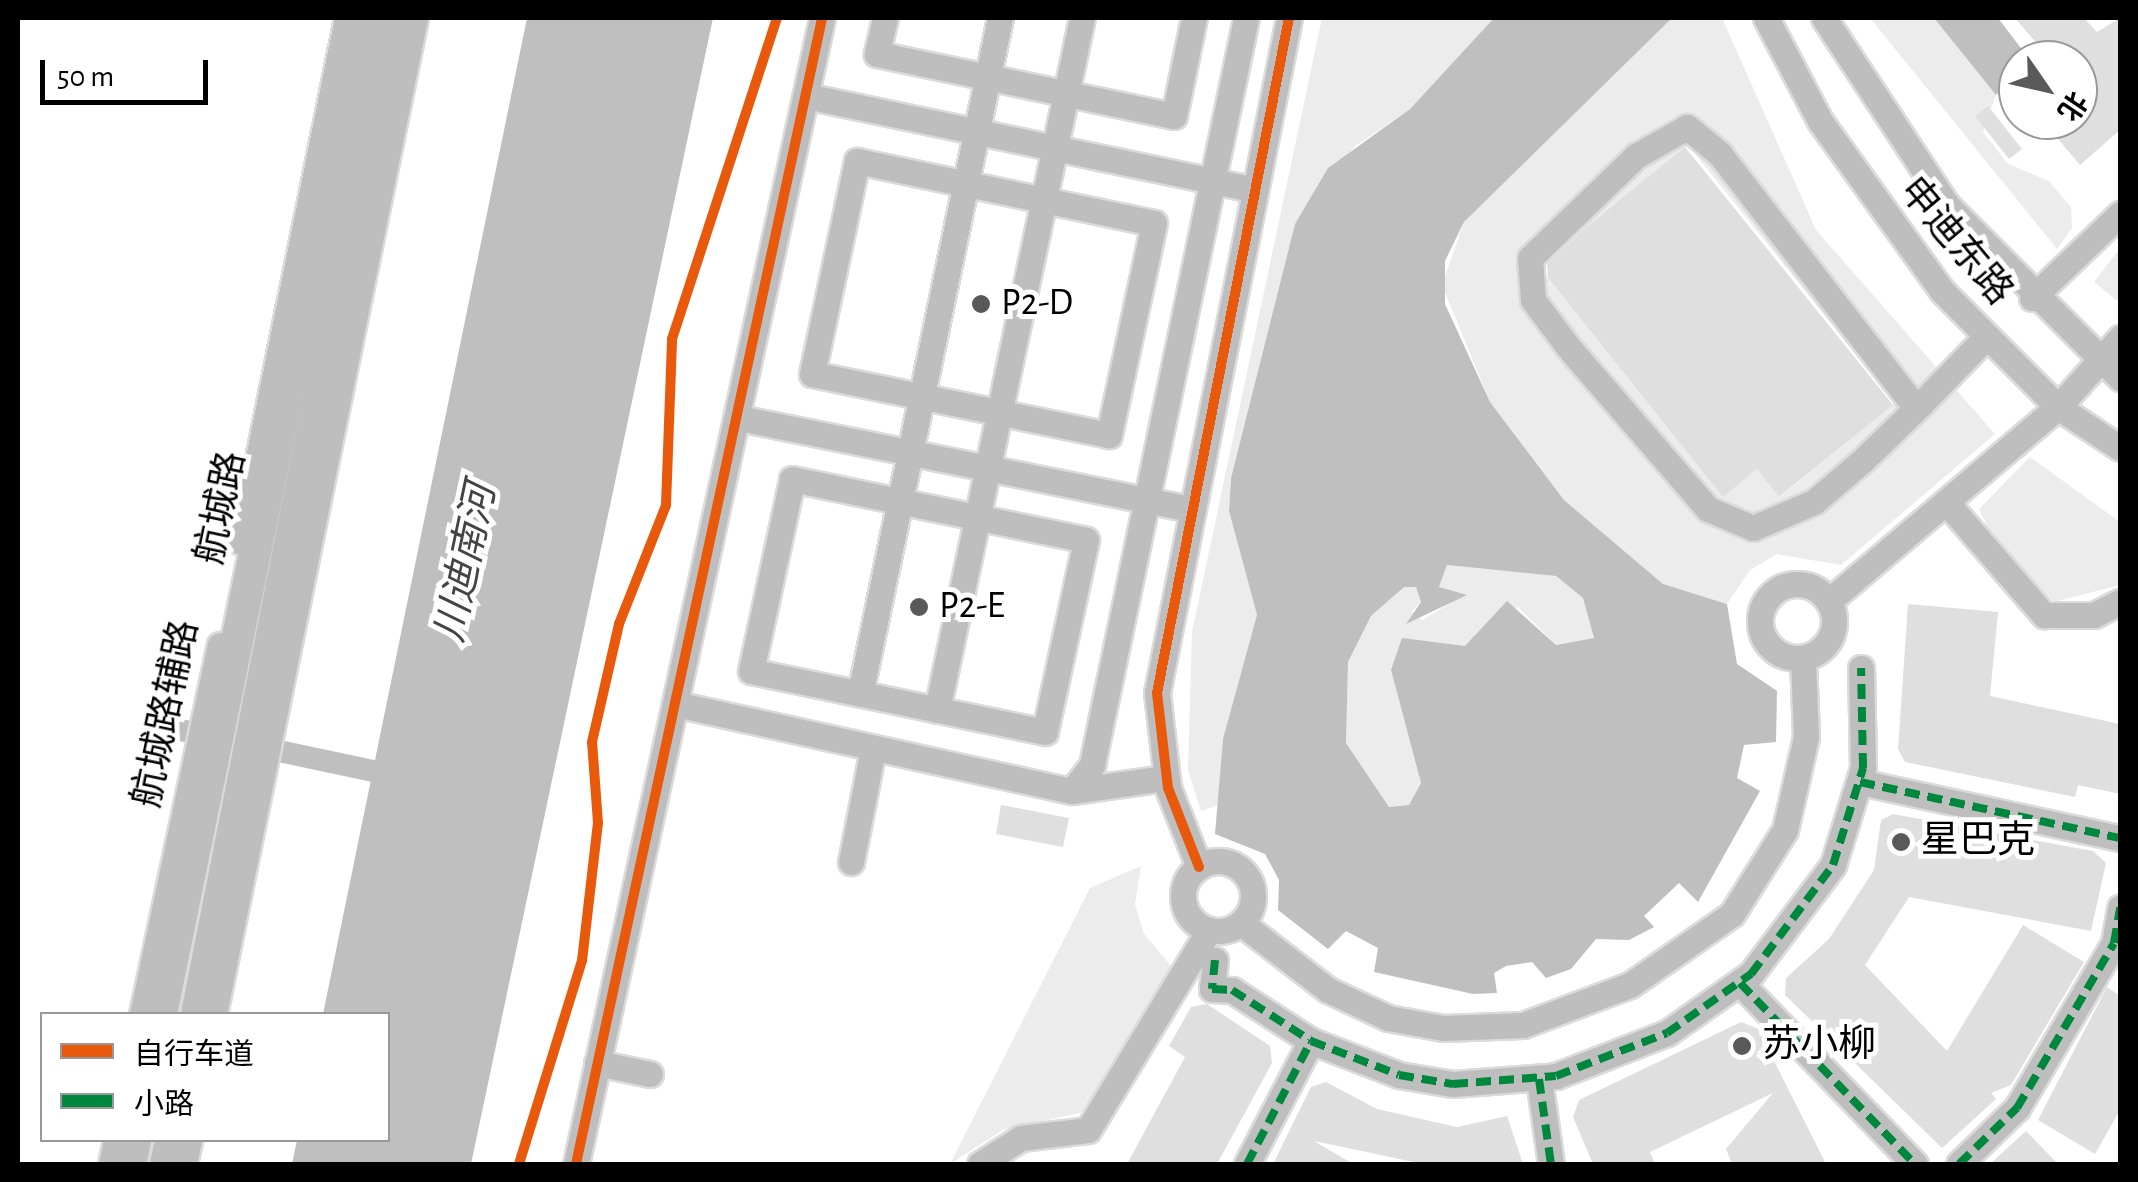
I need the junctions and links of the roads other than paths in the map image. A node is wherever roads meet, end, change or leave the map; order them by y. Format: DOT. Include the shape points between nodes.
graph roads {
  1 [pos="347,18"];
  2 [pos="364,18"];
  3 [pos="394,18"];
  4 [pos="415,18"];
  5 [pos="822,18"];
  6 [pos="885,18"];
  7 [pos="1000,18"];
  8 [pos="1082,18"];
  9 [pos="1194,18"];
  10 [pos="1246,18"];
  11 [pos="1290,18"];
  12 [pos="1766,18"];
  13 [pos="1824,18"];
  14 [pos="987,77"];
  15 [pos="1066,94"];
  16 [pos="806,96"];
  17 [pos="976,131"];
  18 [pos="1054,148"];
  19 [pos="1213,181"];
  20 [pos="965,184"];
  21 [pos="1255,190"];
  22 [pos="1043,200"];
  23 [pos="2120,214"];
  24 [pos="2032,298"];
  25 [pos="1986,337"];
  26 [pos="2120,338"];
  27 [pos="2110,370"];
  28 [pos="921,396"];
  29 [pos="2058,407"];
  30 [pos="1916,408"];
  31 [pos="999,412"];
  32 [pos="739,418"];
  33 [pos="2120,448"];
  34 [pos="909,452"];
  35 [pos="988,468"];
  36 [pos="1147,500"];
  37 [pos="898,501"];
  38 [pos="1946,502"];
  39 [pos="1189,508"];
  40 [pos="978,517"];
  41 [pos="1829,601"];
  42 [pos="2120,602"];
  43 [pos="226,647"];
  44 [pos="1803,658"];
  45 [pos="278,659"];
  46 [pos="1861,668"];
  47 [pos="860,694"];
  48 [pos="680,705"];
  49 [pos="937,710"];
  50 [pos="873,750"];
  51 [pos="1166,778"];
  52 [pos="1860,782"];
  53 [pos="1072,790"];
  54 [pos="195,805"];
  55 [pos="246,819"];
  56 [pos="2120,838"];
  57 [pos="852,862"];
  58 [pos="1198,867"];
  59 [pos="2120,908"];
  60 [pos="1241,922"];
  61 [pos="1209,930"];
  62 [pos="1215,960"];
  63 [pos="1740,983"];
  64 [pos="143,1012"];
  65 [pos="160,1012"];
  66 [pos="198,1012"];
  67 [pos="214,1012"];
  68 [pos="1311,1041"];
  69 [pos="597,1063"];
  70 [pos="650,1074"];
  71 [pos="1540,1079"];
  72 [pos="576,1164"];
  73 [pos="980,1164"];
  74 [pos="1247,1164"];
  75 [pos="1551,1164"];
  76 [pos="1915,1164"];
  77 [pos="1959,1164"];
  1 -- 43 [label="street, 航城路辅路"];
  2 -- 43 [label="main road, 航城路"];
  3 -- 45 [label="main road, 航城路"];
  4 -- 45 [label="street"];
  5 -- 16 [label="street"];
  6 -- 14 [label="street" via="877,54"];
  7 -- 14 [label="street"];
  8 -- 15 [label="street"];
  9 -- 15 [label="street" via="1174,116"];
  10 -- 19 [label="street"];
  11 -- 21 [label="street"];
  12 -- 25 [label="street, 申迪东路" via="1880,215"];
  13 -- 24 [label="street, 申迪东路" via="1947,205"];
  14 -- 15 [label="street"];
  14 -- 17 [label="street"];
  15 -- 18 [label="street"];
  16 -- 17 [label="street"];
  16 -- 32 [label="street"];
  17 -- 18 [label="street"];
  17 -- 20 [label="street"];
  18 -- 19 [label="street"];
  18 -- 22 [label="street"];
  19 -- 21 [label="street"];
  19 -- 36 [label="street"];
  20 -- 22 [label="street"];
  20 -- 28 [label="street"];
  20 -- 28 [label="street" via="857,161 820,335 812,374"];
  21 -- 39 [label="street"];
  22 -- 31 [label="street"];
  22 -- 31 [label="street" via="1154,223 1109,435"];
  23 -- 24 [label="street"];
  24 -- 27 [label="street, 申迪东路"];
  25 -- 29 [label="street, 申迪东路"];
  25 -- 30 [label="street"];
  26 -- 27 [label="street"];
  27 -- 29 [label="street"];
  28 -- 31 [label="street"];
  28 -- 34 [label="street"];
  29 -- 33 [label="street, 申迪东路"];
  29 -- 38 [label="street"];
  30 -- 30 [label="street" via="1814,502 1780,522 1730,524 1533,300 1530,258 1636,156 1687,127 1720,154"];
  31 -- 35 [label="street"];
  32 -- 34 [label="street"];
  32 -- 48 [label="street"];
  34 -- 35 [label="street"];
  34 -- 37 [label="street"];
  35 -- 36 [label="street"];
  35 -- 40 [label="street"];
  36 -- 39 [label="street"];
  36 -- 53 [label="street" via="1092,766"];
  37 -- 40 [label="street"];
  37 -- 47 [label="street"];
  37 -- 47 [label="street" via="792,478 751,671"];
  38 -- 41 [label="street"];
  38 -- 42 [label="street" via="2044,615 2094,615"];
  39 -- 51 [label="street" via="1157,693"];
  40 -- 49 [label="street"];
  40 -- 49 [label="street" via="1086,540 1078,578 1045,732"];
  41 -- 44 [label="street" via="1832,636"];
  41 -- 44 [label="street" via="1798,584 1775,591 1761,610 1768,646"];
  43 -- 54 [label="main road, 航城路"];
  44 -- 60 [label="street" via="1803,754 1769,859 1708,936 1630,985 1523,1025 1443,1028 1388,1018 1328,990"];
  45 -- 55 [label="main road, 航城路"];
  46 -- 52 [label="street"];
  47 -- 49 [label="street"];
  48 -- 50 [label="street"];
  48 -- 69 [label="street"];
  50 -- 53 [label="street"];
  50 -- 57 [label="street"];
  51 -- 53 [label="street"];
  51 -- 58 [label="street"];
  52 -- 56 [label="street"];
  52 -- 63 [label="street" via="1817,894"];
  54 -- 64 [label="street, 航城路辅路"];
  54 -- 65 [label="main road, 航城路"];
  55 -- 66 [label="main road, 航城路"];
  55 -- 67 [label="street"];
  58 -- 60 [label="street" via="1221,861 1242,870 1253,890"];
  58 -- 61 [label="street" via="1183,896 1190,918"];
  59 -- 77 [label="street" via="2114,943 2017,1108"];
  60 -- 61 [label="street"];
  61 -- 73 [label="street" via="1088,1130 1021,1138"];
  62 -- 68 [label="street" via="1212,989 1232,990"];
  63 -- 71 [label="street" via="1667,1033"];
  63 -- 76 [label="street"];
  68 -- 71 [label="street" via="1399,1075 1453,1084"];
  68 -- 74 [label="street"];
  69 -- 70 [label="street"];
  69 -- 72 [label="street"];
  71 -- 75 [label="street"];
}
